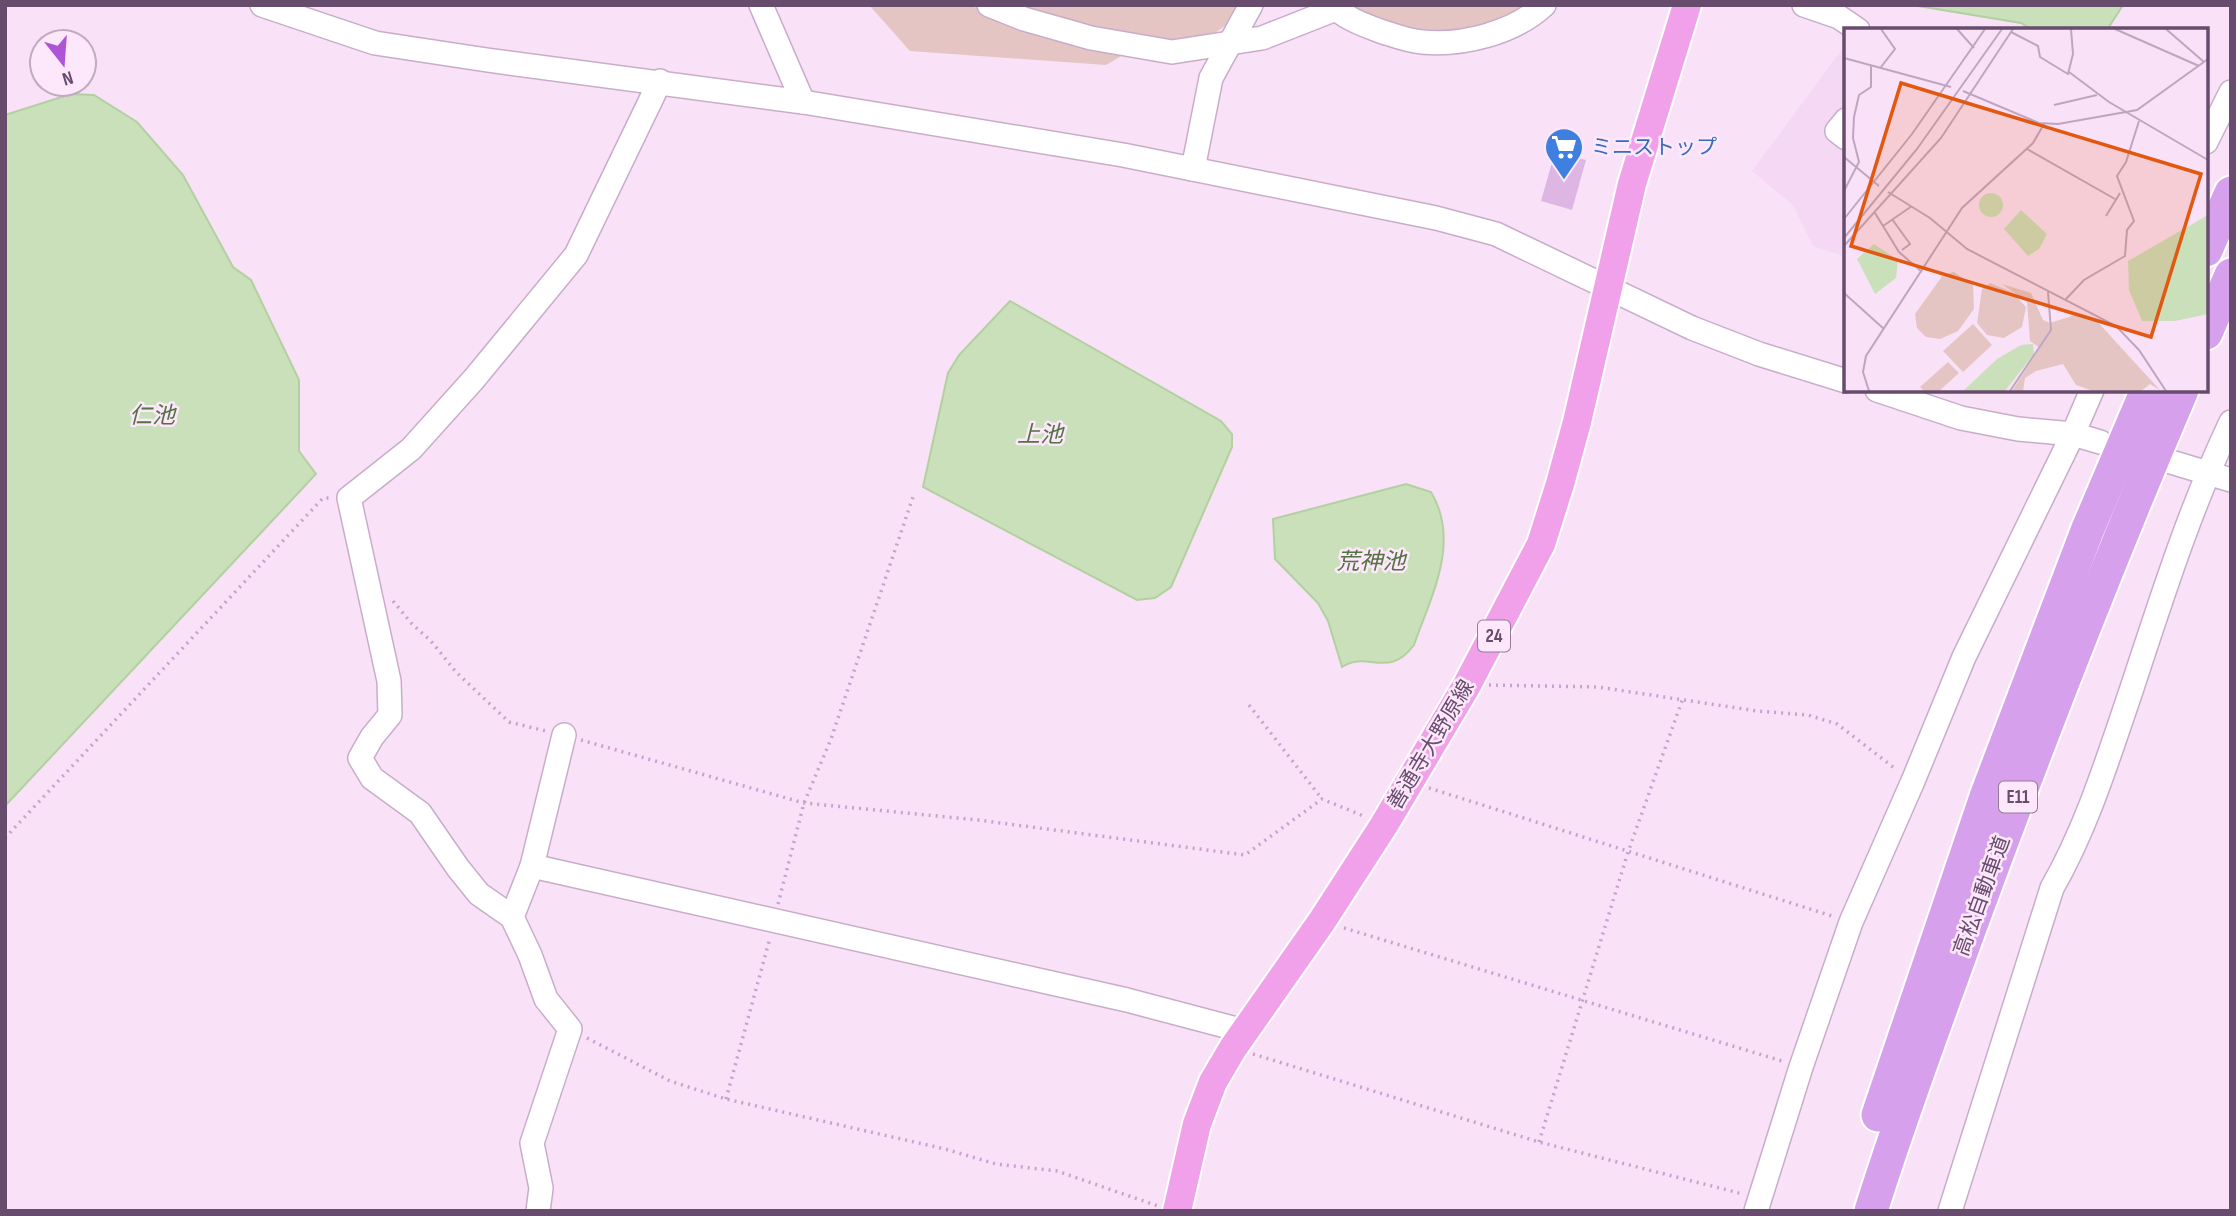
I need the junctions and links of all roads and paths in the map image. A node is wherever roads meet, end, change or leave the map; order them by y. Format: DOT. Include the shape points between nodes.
graph roads {
  1 [pos="262,5"];
  2 [pos="761,5"];
  3 [pos="989,5"];
  4 [pos="1251,5"];
  5 [pos="1544,5"];
  6 [pos="1687,5"];
  7 [pos="1804,5"];
  8 [pos="1334,7"];
  9 [pos="1855,28"];
  10 [pos="1230,43"];
  11 [pos="660,81"];
  12 [pos="2231,92"];
  13 [pos="803,102"];
  14 [pos="1844,122"];
  15 [pos="1844,137"];
  16 [pos="2208,138"];
  17 [pos="1193,169"];
  18 [pos="2231,193"];
  19 [pos="2208,245"];
  20 [pos="2231,275"];
  21 [pos="1608,289"];
  22 [pos="2208,328"];
  23 [pos="1844,380"];
  24 [pos="1890,392"];
  25 [pos="2091,392"];
  26 [pos="2146,392"];
  27 [pos="2181,392"];
  28 [pos="1910,395"];
  29 [pos="2231,422"];
  30 [pos="2073,434"];
  31 [pos="2100,442"];
  32 [pos="2171,462"];
  33 [pos="2207,472"];
  34 [pos="2231,480"];
  35 [pos="349,498"];
  36 [pos="913,498"];
  37 [pos="388,596"];
  38 [pos="1467,685"];
  39 [pos="1683,698"];
  40 [pos="1249,705"];
  41 [pos="564,735"];
  42 [pos="1913,781"];
  43 [pos="1408,782"];
  44 [pos="1322,799"];
  45 [pos="804,803"];
  46 [pos="1384,825"];
  47 [pos="5,838"];
  48 [pos="1628,852"];
  49 [pos="532,866"];
  50 [pos="512,917"];
  51 [pos="1322,921"];
  52 [pos="774,922"];
  53 [pos="1851,922"];
  54 [pos="1583,999"];
  55 [pos="570,1029"];
  56 [pos="1238,1040"];
  57 [pos="1801,1067"];
  58 [pos="726,1099"];
  59 [pos="1539,1142"];
  60 [pos="1757,1204"];
  61 [pos="1171,1210"];
  62 [pos="538,1211"];
  63 [pos="1847,1211"];
  64 [pos="1871,1211"];
  65 [pos="1950,1211"];
  1 -- 11 [label="street" via="375,43"];
  2 -- 13 [label="street"];
  3 -- 10 [label="street" via="1091,38 1159,50"];
  4 -- 10 [label="street"];
  5 -- 8 [label="street" via="1516,24 1485,36 1421,43 1364,25"];
  6 -- 21 [label="main road, 善通寺大野原線 / 24" via="1632,184"];
  7 -- 9 [label="street"];
  8 -- 10 [label="street" via="1262,38"];
  10 -- 17 [label="street" via="1211,78"];
  11 -- 13 [label="street"];
  11 -- 35 [label="street" via="576,255 411,449"];
  12 -- 16 [label="street"];
  13 -- 17 [label="street"];
  14 -- 15 [label="street" via="1836,131"];
  17 -- 21 [label="street" via="1496,234"];
  18 -- 19 [label="highway"];
  20 -- 22 [label="highway"];
  21 -- 23 [label="street" via="1759,354"];
  21 -- 38 [label="main road, 善通寺大野原線 / 24" via="1541,544"];
  24 -- 28 [label="street"];
  25 -- 30 [label="street"];
  26 -- 63 [label="highway, 高松自動車道 / E11" via="2087,531 1987,794"];
  27 -- 64 [label="highway, 高松自動車道 / E11" via="2013,811"];
  28 -- 30 [label="street" via="1961,418"];
  29 -- 33 [label="street"];
  30 -- 31 [label="street"];
  30 -- 42 [label="street" via="1964,657"];
  32 -- 33 [label="street"];
  33 -- 34 [label="street"];
  33 -- 65 [label="street" via="2102,778 2052,888"];
  35 -- 47 [label="path" via="323,498"];
  35 -- 50 [label="street" via="390,681 390,715 360,758 372,778 420,813 479,894"];
  36 -- 45 [label="path" via="831,738"];
  37 -- 41 [label="path" via="456,672 509,722"];
  38 -- 39 [label="path" via="1598,687"];
  38 -- 43 [label="main road, 善通寺大野原線 / 24"];
  39 -- 42 [label="path" via="1808,715 1837,724"];
  39 -- 48 [label="path"];
  40 -- 44 [label="path"];
  41 -- 45 [label="path"];
  41 -- 49 [label="street"];
  42 -- 53 [label="street"];
  43 -- 46 [label="main road, 善通寺大野原線 / 24"];
  43 -- 48 [label="path"];
  44 -- 45 [label="path" via="1245,855"];
  44 -- 46 [label="path"];
  45 -- 52 [label="path"];
  46 -- 51 [label="main road, 善通寺大野原線 / 24"];
  48 -- 53 [label="path"];
  48 -- 54 [label="path"];
  49 -- 50 [label="street"];
  49 -- 52 [label="street"];
  50 -- 55 [label="street" via="546,999"];
  51 -- 54 [label="path"];
  51 -- 56 [label="main road, 善通寺大野原線 / 24"];
  52 -- 56 [label="street" via="1127,1000"];
  52 -- 58 [label="path"];
  53 -- 57 [label="street"];
  54 -- 57 [label="path"];
  54 -- 59 [label="path"];
  55 -- 58 [label="path" via="670,1080"];
  55 -- 62 [label="street" via="532,1143 541,1188"];
  56 -- 59 [label="path"];
  56 -- 61 [label="main road, 善通寺大野原線 / 24" via="1213,1082"];
  57 -- 60 [label="street"];
  58 -- 61 [label="path" via="996,1164 1057,1171"];
  59 -- 60 [label="path"];
}
